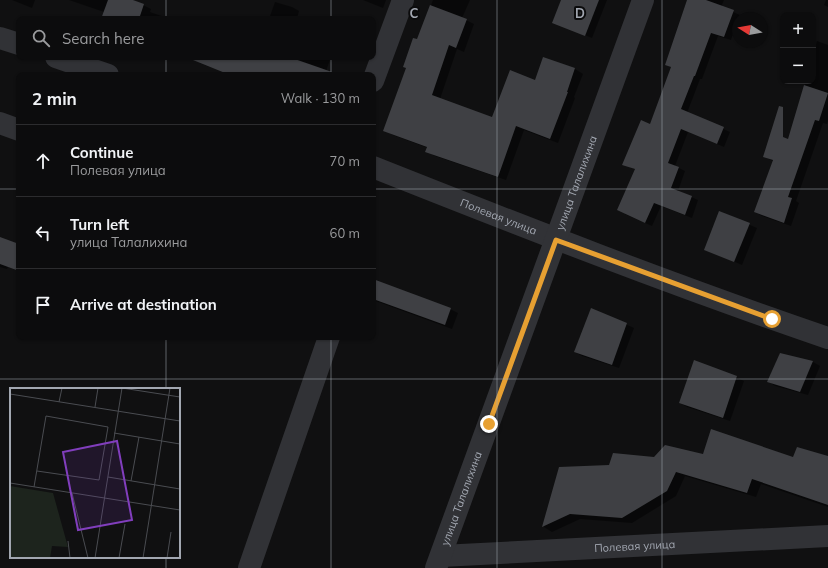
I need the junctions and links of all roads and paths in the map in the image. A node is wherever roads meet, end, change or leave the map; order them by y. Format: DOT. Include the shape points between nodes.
graph roads {
  1 [pos="403,0"];
  2 [pos="643,0"];
  3 [pos="0,38"];
  4 [pos="16,43"];
  5 [pos="65,60"];
  6 [pos="99,72"];
  7 [pos="376,73"];
  8 [pos="0,123"];
  9 [pos="16,129"];
  10 [pos="376,169"];
  11 [pos="556,240"];
  12 [pos="828,338"];
  13 [pos="328,340"];
  14 [pos="828,536"];
  15 [pos="439,562"];
  16 [pos="249,568"];
  1 -- 7 [label="street"];
  2 -- 11 [label="street, улица Талалихина"];
  3 -- 4 [label="street"];
  5 -- 6 [label="street"];
  8 -- 9 [label="street"];
  10 -- 11 [label="street, Полевая улица"];
  11 -- 12 [label="street, Полевая улица"];
  11 -- 15 [label="street, улица Талалихина"];
  13 -- 16 [label="street"];
  14 -- 15 [label="street, Полевая улица"];
}
